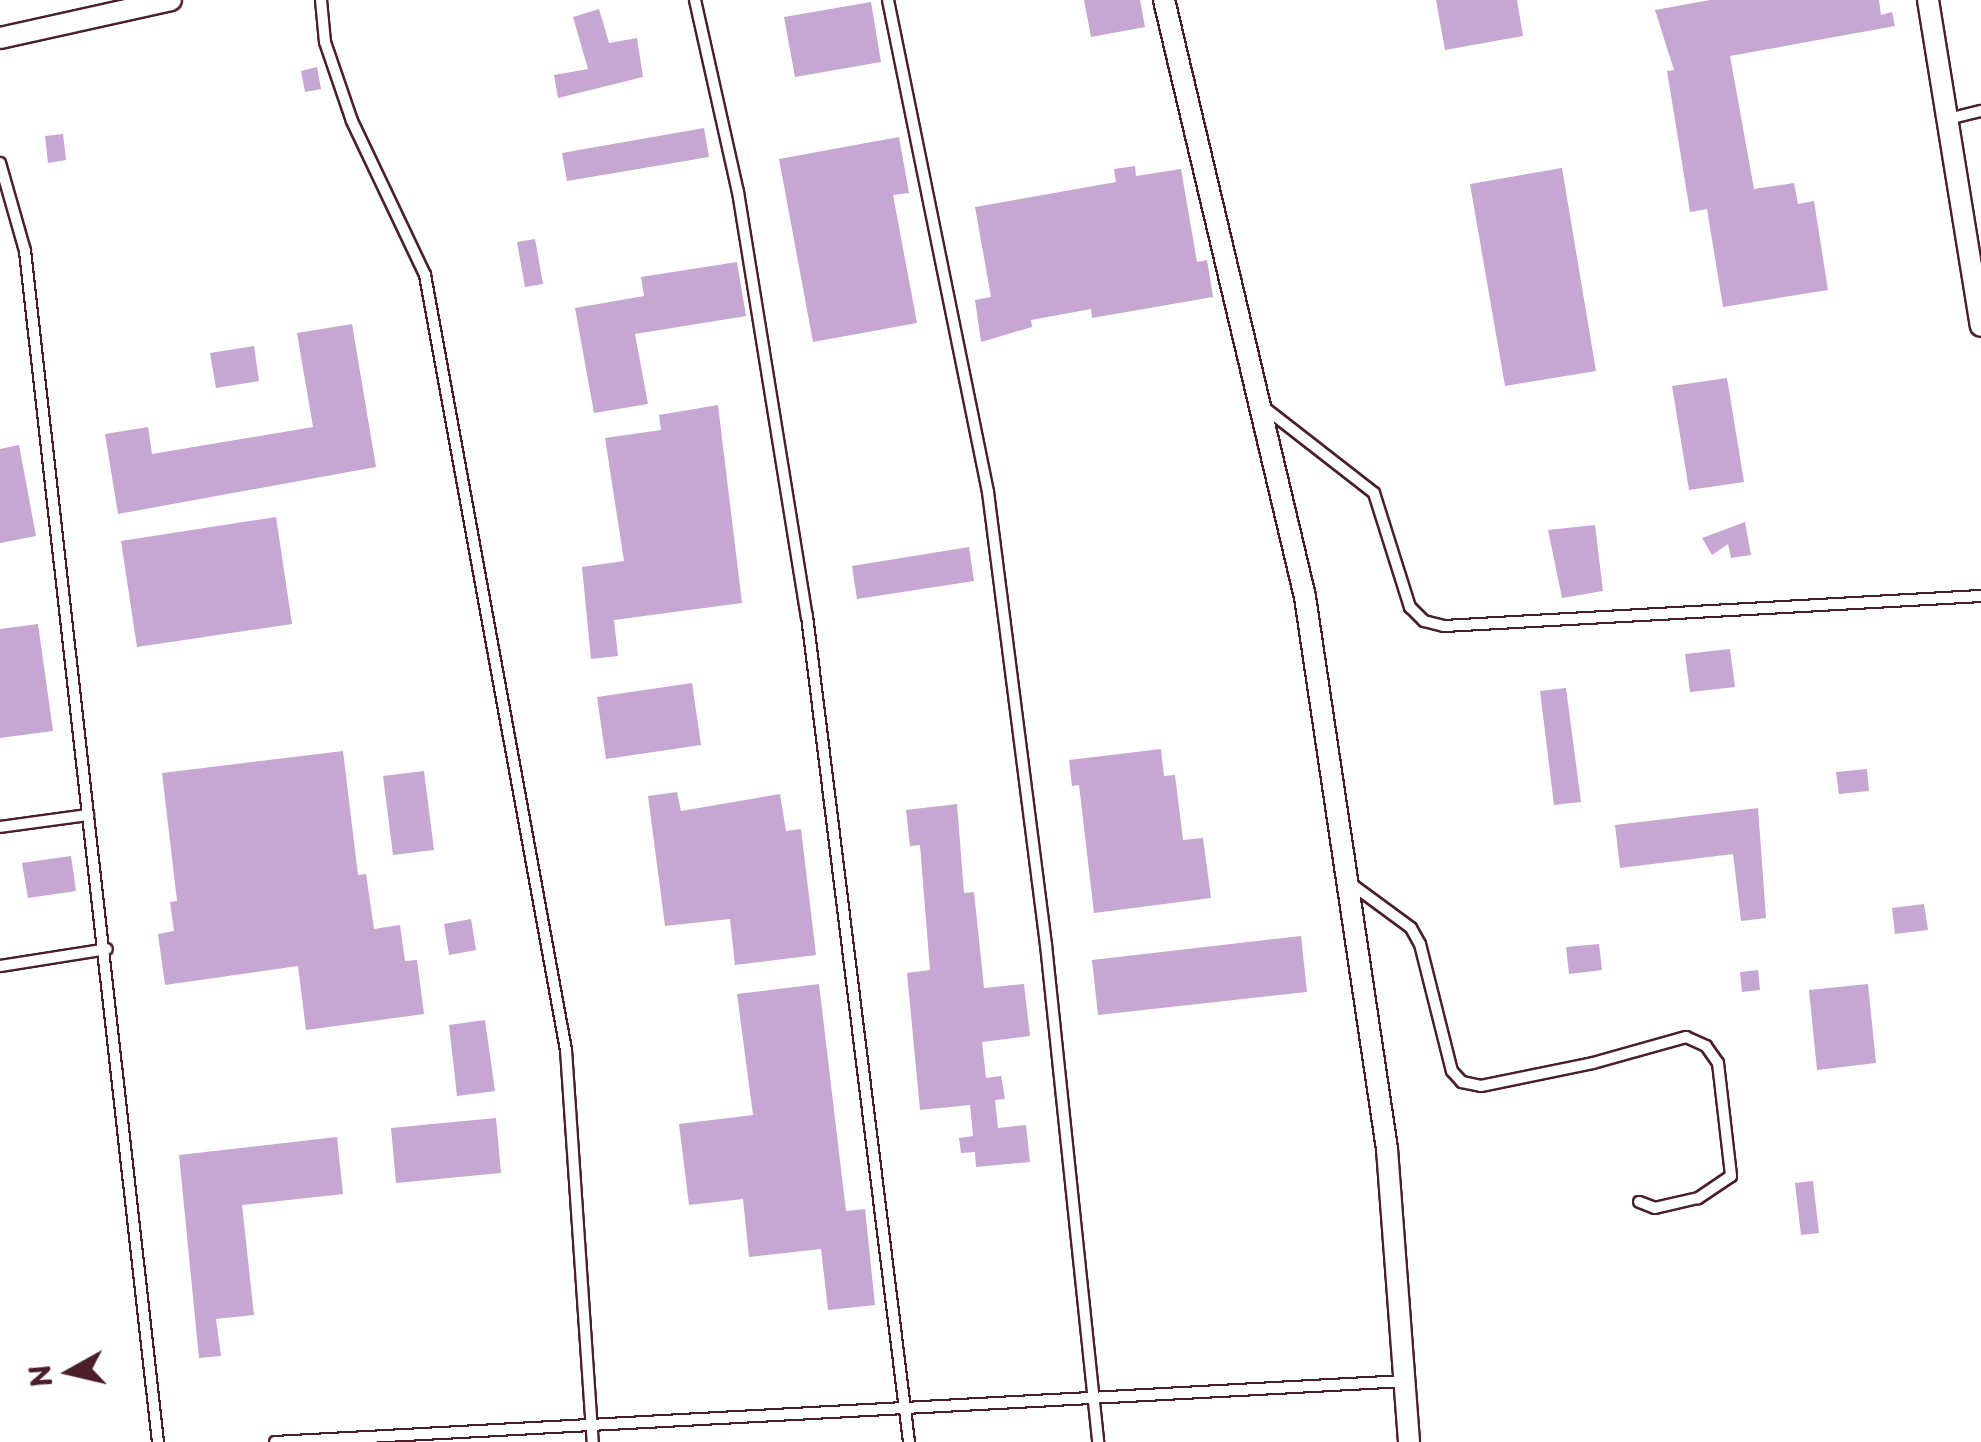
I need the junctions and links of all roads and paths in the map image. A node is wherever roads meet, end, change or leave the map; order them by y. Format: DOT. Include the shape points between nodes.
graph roads {
  1 [pos="171,0"];
  2 [pos="321,0"];
  3 [pos="695,0"];
  4 [pos="888,0"];
  5 [pos="1164,0"];
  6 [pos="1928,0"];
  7 [pos="0,38"];
  8 [pos="1981,110"];
  9 [pos="1947,119"];
  10 [pos="0,163"];
  11 [pos="1981,326"];
  12 [pos="1256,402"];
  13 [pos="1981,596"];
  14 [pos="88,814"];
  15 [pos="0,828"];
  16 [pos="1347,881"];
  17 [pos="106,949"];
  18 [pos="0,966"];
  19 [pos="1639,1202"];
  20 [pos="1404,1381"];
  21 [pos="1096,1398"];
  22 [pos="909,1408"];
  23 [pos="591,1424"];
  24 [pos="158,1442"];
  25 [pos="276,1442"];
  26 [pos="592,1442"];
  27 [pos="909,1442"];
  28 [pos="1098,1442"];
  29 [pos="1409,1442"];
  1 -- 7 [label="street"];
  2 -- 23 [label="lane" via="325,42 352,121 424,275 566,1050"];
  3 -- 22 [label="lane" via="738,192 807,616"];
  4 -- 21 [label="lane" via="988,492"];
  5 -- 12 [label="street" via="1226,247"];
  6 -- 9 [label="street"];
  8 -- 9 [label="lane"];
  9 -- 11 [label="street"];
  10 -- 14 [label="lane" via="25,250"];
  12 -- 13 [label="lane" via="1374,494 1410,607 1424,621 1444,626"];
  12 -- 16 [label="street" via="1305,597"];
  14 -- 15 [label="lane"];
  14 -- 17 [label="lane"];
  16 -- 19 [label="lane" via="1411,928 1452,1071 1462,1082 1481,1086 1686,1037 1706,1046 1718,1064 1731,1176 1698,1198 1655,1208"];
  16 -- 20 [label="street" via="1387,1149"];
  17 -- 18 [label="lane"];
  17 -- 24 [label="lane"];
  20 -- 21 [label="lane"];
  20 -- 29 [label="street"];
  21 -- 22 [label="lane"];
  21 -- 28 [label="lane"];
  22 -- 23 [label="lane"];
  22 -- 27 [label="lane"];
  23 -- 25 [label="lane"];
  23 -- 26 [label="lane"];
}
